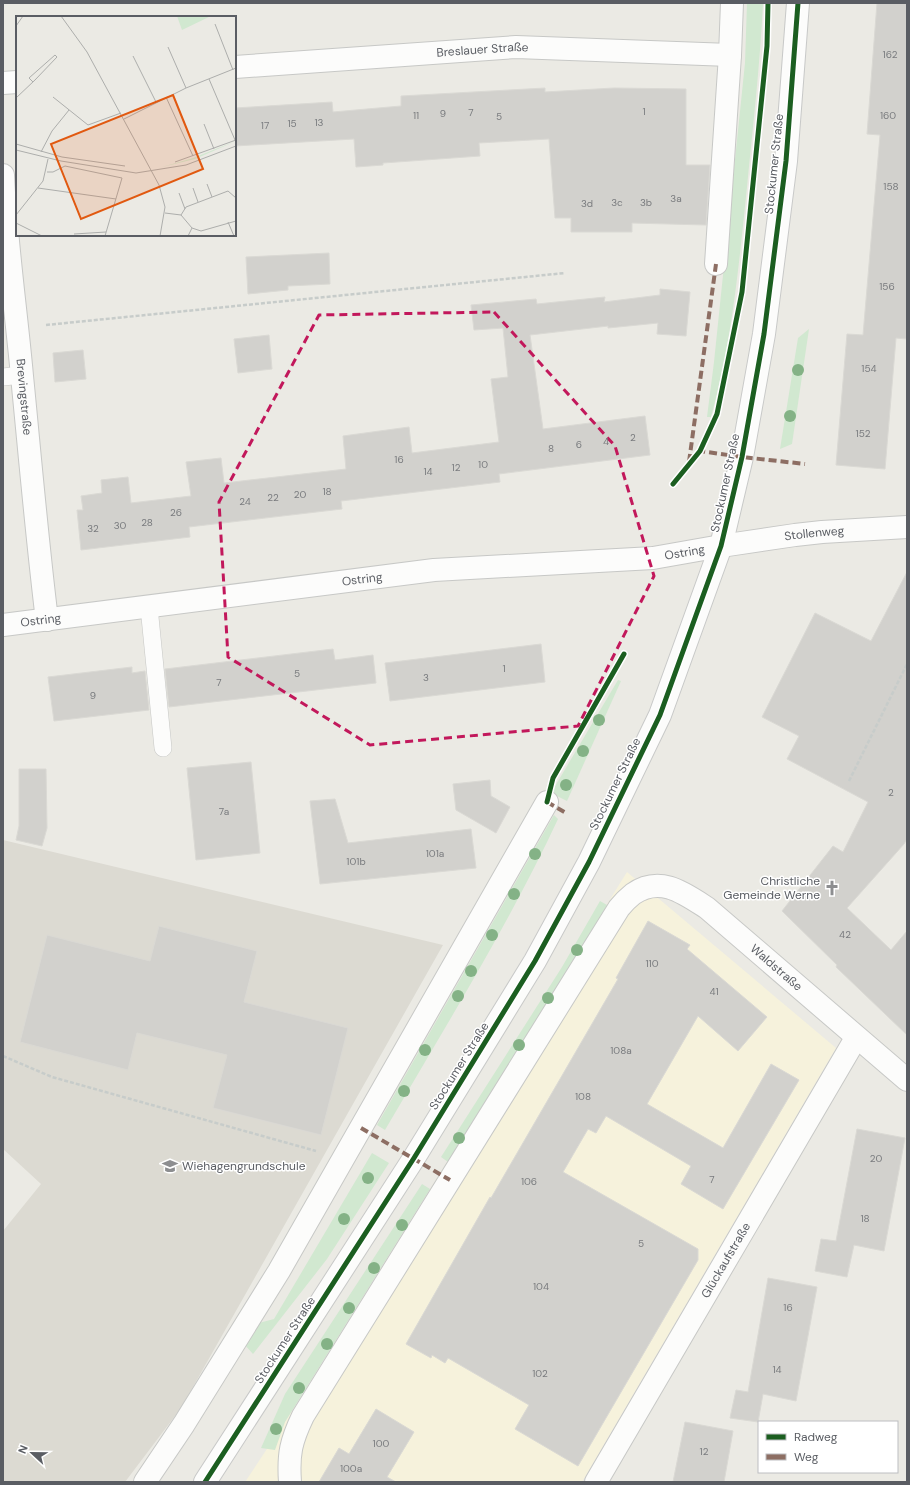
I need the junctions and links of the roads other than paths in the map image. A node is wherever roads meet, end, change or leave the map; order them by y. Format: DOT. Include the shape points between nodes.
graph roads {
  1 [pos="732,3"];
  2 [pos="798,3"];
  3 [pos="730,55"];
  4 [pos="236,67"];
  5 [pos="16,82"];
  6 [pos="3,83"];
  7 [pos="3,174"];
  8 [pos="4,207"];
  9 [pos="716,264"];
  10 [pos="13,376"];
  11 [pos="907,527"];
  12 [pos="722,546"];
  13 [pos="150,607"];
  14 [pos="47,620"];
  15 [pos="3,625"];
  16 [pos="162,748"];
  17 [pos="547,802"];
  18 [pos="856,1038"];
  19 [pos="907,1080"];
  20 [pos="145,1482"];
  21 [pos="205,1482"];
  22 [pos="290,1482"];
  23 [pos="596,1482"];
  1 -- 3 [label="street"];
  2 -- 12 [label="street, Stockumer Straße" via="786,161 764,334 742,457"];
  3 -- 4 [label="street, Breslauer Straße" via="516,47"];
  3 -- 9 [label="street"];
  5 -- 6 [label="street"];
  7 -- 8 [label="street, Brevingstraße"];
  8 -- 10 [label="street, Brevingstraße" via="18,328"];
  10 -- 14 [label="street, Brevingstraße"];
  11 -- 12 [label="street, Stollenweg" via="822,532"];
  12 -- 13 [label="street, Ostring" via="653,558 434,570"];
  12 -- 21 [label="street, Stockumer Straße" via="660,715 589,862 535,961 414,1158"];
  13 -- 14 [label="street, Ostring"];
  13 -- 16 [label="lane"];
  14 -- 15 [label="street, Ostring"];
  17 -- 20 [label="street" via="275,1278"];
  18 -- 19 [label="street, Waldstraße"];
  18 -- 22 [label="street, Waldstraße" via="707,908 669,887 652,885 632,894 619,908 303,1416 290,1449"];
  18 -- 23 [label="street, Glückaufstraße"];
}
